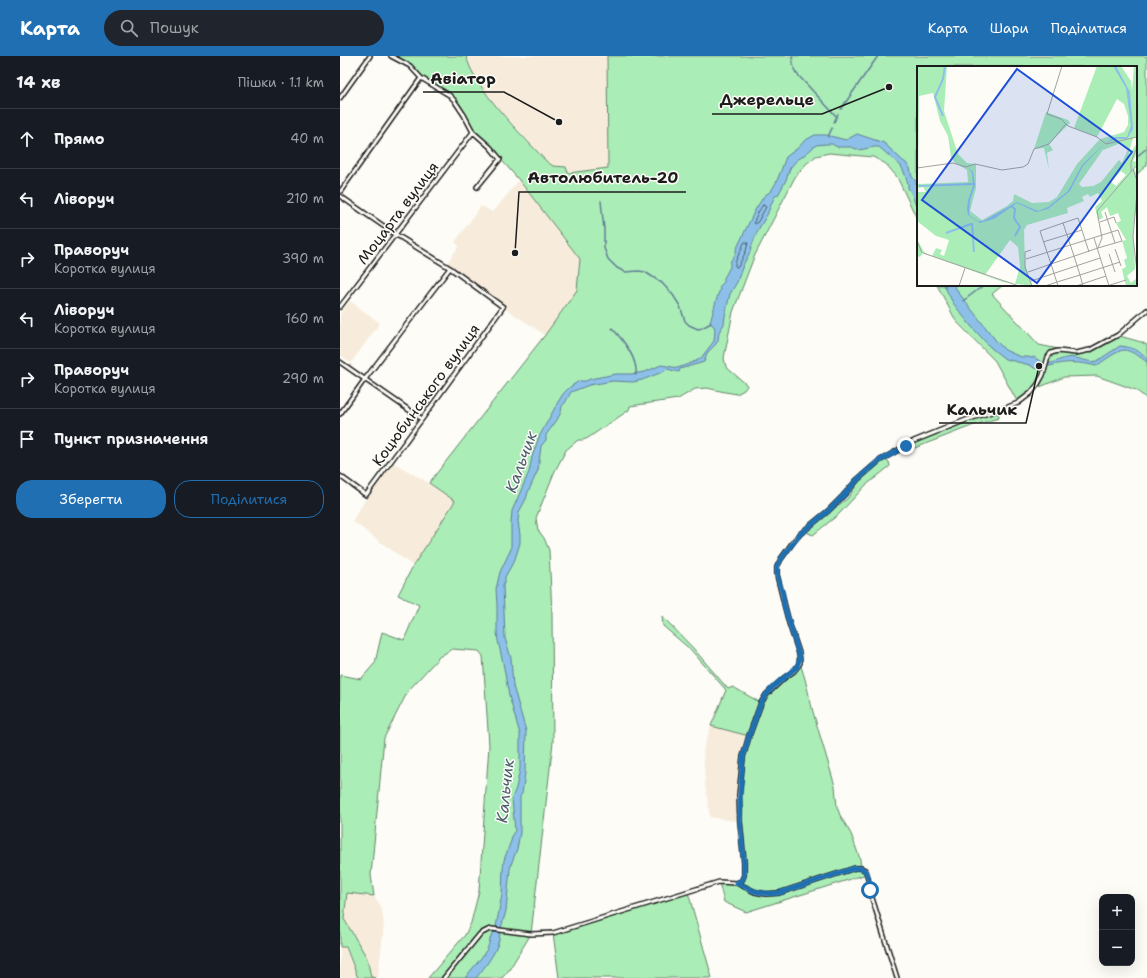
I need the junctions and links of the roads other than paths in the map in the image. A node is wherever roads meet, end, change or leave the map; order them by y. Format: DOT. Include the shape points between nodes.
graph roads {
  1 [pos="370,56"];
  2 [pos="391,56"];
  3 [pos="421,78"];
  4 [pos="340,98"];
  5 [pos="473,132"];
  6 [pos="477,188"];
  7 [pos="340,192"];
  8 [pos="340,196"];
  9 [pos="395,234"];
  10 [pos="450,268"];
  11 [pos="340,307"];
  12 [pos="1147,310"];
  13 [pos="340,362"];
  14 [pos="365,379"];
  15 [pos="340,414"];
  16 [pos="422,419"];
  17 [pos="340,476"];
  18 [pos="737,883"];
  19 [pos="444,978"];
  20 [pos="897,978"];
  1 -- 4 [label="street"];
  2 -- 3 [label="street" via="410,66"];
  3 -- 5 [label="street" via="449,94 464,114"];
  3 -- 7 [label="street"];
  5 -- 6 [label="street" via="500,159"];
  5 -- 9 [label="street, Моцарта вулиця"];
  8 -- 9 [label="street"];
  9 -- 10 [label="street"];
  9 -- 11 [label="street, Моцарта вулиця"];
  10 -- 14 [label="street"];
  10 -- 16 [label="street, Коцюбинського вулиця" via="503,307"];
  12 -- 18 [label="street" via="1118,335 1090,350 1076,353 1054,352 1049,355 1041,380 1035,389 1018,403 914,441 879,461 828,511 800,534 781,559 777,575 800,658 797,667 763,699 743,757 740,822 744,875"];
  13 -- 14 [label="street"];
  14 -- 15 [label="street"];
  14 -- 16 [label="street"];
  16 -- 17 [label="street, Коцюбинського вулиця" via="366,495"];
  18 -- 19 [label="street" via="719,882 553,933 531,934 488,930 480,934"];
  18 -- 20 [label="street" via="755,892 779,893 855,868 865,870"];
}
